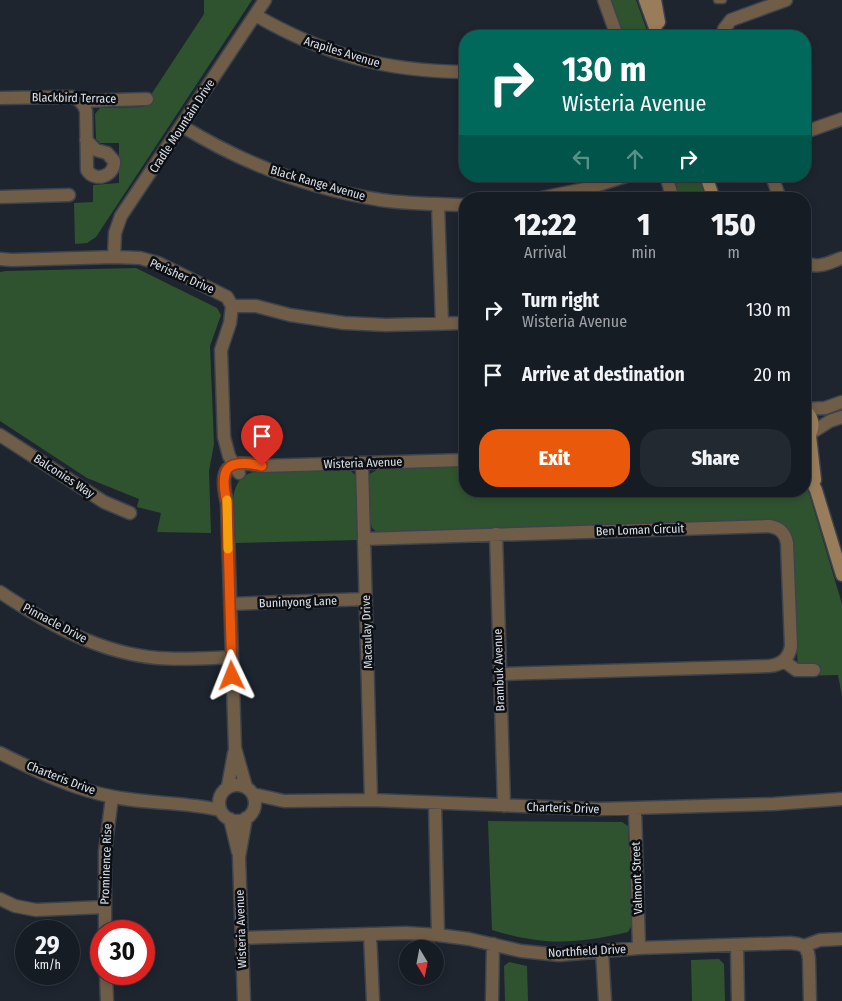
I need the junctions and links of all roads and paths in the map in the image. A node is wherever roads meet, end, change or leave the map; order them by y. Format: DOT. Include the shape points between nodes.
graph roads {
  1 [pos="265,0"];
  2 [pos="604,0"];
  3 [pos="645,0"];
  4 [pos="655,0"];
  5 [pos="716,0"];
  6 [pos="723,0"];
  7 [pos="786,0"];
  8 [pos="255,15"];
  9 [pos="615,30"];
  10 [pos="656,30"];
  11 [pos="661,30"];
  12 [pos="725,30"];
  13 [pos="459,72"];
  14 [pos="0,98"];
  15 [pos="147,99"];
  16 [pos="80,101"];
  17 [pos="842,119"];
  18 [pos="182,126"];
  19 [pos="811,130"];
  20 [pos="86,140"];
  21 [pos="605,182"];
  22 [pos="569,192"];
  23 [pos="69,195"];
  24 [pos="0,197"];
  25 [pos="438,204"];
  26 [pos="459,205"];
  27 [pos="114,257"];
  28 [pos="842,258"];
  29 [pos="4,261"];
  30 [pos="811,265"];
  31 [pos="232,306"];
  32 [pos="459,323"];
  33 [pos="442,324"];
  34 [pos="842,402"];
  35 [pos="811,409"];
  36 [pos="811,417"];
  37 [pos="842,417"];
  38 [pos="811,430"];
  39 [pos="0,435"];
  40 [pos="811,435"];
  41 [pos="811,452"];
  42 [pos="459,460"];
  43 [pos="362,463"];
  44 [pos="236,468"];
  45 [pos="811,480"];
  46 [pos="816,490"];
  47 [pos="130,513"];
  48 [pos="496,534"];
  49 [pos="364,539"];
  50 [pos="842,575"];
  51 [pos="0,592"];
  52 [pos="366,599"];
  53 [pos="230,604"];
  54 [pos="232,657"];
  55 [pos="784,661"];
  56 [pos="814,670"];
  57 [pos="500,674"];
  58 [pos="235,748"];
  59 [pos="0,753"];
  60 [pos="225,790"];
  61 [pos="250,791"];
  62 [pos="112,797"];
  63 [pos="842,799"];
  64 [pos="371,800"];
  65 [pos="284,801"];
  66 [pos="436,802"];
  67 [pos="183,804"];
  68 [pos="504,806"];
  69 [pos="634,809"];
  70 [pos="250,814"];
  71 [pos="225,815"];
  72 [pos="239,857"];
  73 [pos="0,900"];
  74 [pos="104,907"];
  75 [pos="105,920"];
  76 [pos="370,934"];
  77 [pos="438,935"];
  78 [pos="241,938"];
  79 [pos="842,939"];
  80 [pos="493,944"];
  81 [pos="737,945"];
  82 [pos="804,946"];
  83 [pos="639,948"];
  84 [pos="602,951"];
  85 [pos="106,985"];
  86 [pos="107,1001"];
  87 [pos="244,1001"];
  88 [pos="373,1001"];
  89 [pos="492,1001"];
  90 [pos="605,1001"];
  91 [pos="738,1001"];
  92 [pos="810,1001"];
  1 -- 8 [label="street, Cradle Mountain Drive"];
  2 -- 9 [label="street"];
  3 -- 10 [label="main road"];
  4 -- 11 [label="main road"];
  5 -- 6 [label="lane"];
  7 -- 12 [label="street" via="730,20"];
  8 -- 13 [label="street, Arapiles Avenue" via="284,32 350,58 405,69"];
  8 -- 18 [label="street, Cradle Mountain Drive"];
  14 -- 16 [label="street, Blackbird Terrace" via="72,97"];
  15 -- 16 [label="street, Blackbird Terrace"];
  16 -- 20 [label="street" via="86,112"];
  17 -- 19 [label="street"];
  18 -- 25 [label="street, Black Range Avenue" via="243,159 301,181 381,200"];
  18 -- 27 [label="street, Cradle Mountain Drive" via="121,216 115,233"];
  21 -- 22 [label="street"];
  23 -- 24 [label="street"];
  25 -- 26 [label="street, Black Range Avenue"];
  25 -- 33 [label="street"];
  27 -- 29 [label="street, Perisher Drive"];
  27 -- 31 [label="street, Perisher Drive" via="140,258 158,263 222,294"];
  28 -- 30 [label="street"];
  31 -- 33 [label="street" via="256,306 344,323"];
  31 -- 44 [label="street" via="220,357 225,446"];
  32 -- 33 [label="street"];
  34 -- 35 [label="street"];
  36 -- 38 [label="main road"];
  37 -- 40 [label="street" via="830,421"];
  39 -- 47 [label="street, Balconies Way" via="104,502"];
  41 -- 46 [label="main road"];
  42 -- 43 [label="street, Wisteria Avenue"];
  43 -- 44 [label="street, Wisteria Avenue" via="262,466 245,462"];
  43 -- 49 [label="street, Macaulay Drive"];
  44 -- 53 [label="street" via="227,503"];
  45 -- 46 [label="main road"];
  46 -- 50 [label="main road"];
  48 -- 49 [label="street, Ben Loman Circuit"];
  48 -- 55 [label="street, Ben Loman Circuit" via="769,526 778,529 787,543 791,646"];
  48 -- 57 [label="street, Brambuk Avenue"];
  49 -- 52 [label="street, Macaulay Drive"];
  51 -- 54 [label="street, Pinnacle Drive" via="69,633 114,650 156,658"];
  52 -- 53 [label="street, Buninyong Lane"];
  52 -- 64 [label="street, Macaulay Drive"];
  53 -- 54 [label="street"];
  54 -- 58 [label="street"];
  55 -- 56 [label="street" via="796,670"];
  55 -- 57 [label="street" via="769,666"];
  57 -- 68 [label="street, Brambuk Avenue"];
  58 -- 60 [label="street"];
  58 -- 61 [label="street"];
  59 -- 62 [label="street, Charteris Drive" via="72,785"];
  60 -- 61 [label="street" via="234,785"];
  60 -- 67 [label="street, Charteris Drive"];
  60 -- 71 [label="street" via="219,800"];
  61 -- 65 [label="street, Charteris Drive"];
  61 -- 70 [label="street" via="255,804"];
  62 -- 67 [label="street, Charteris Drive"];
  62 -- 74 [label="street, Prominence Rise" via="105,852"];
  63 -- 69 [label="street, Charteris Drive"];
  64 -- 65 [label="street, Charteris Drive"];
  64 -- 66 [label="street, Charteris Drive"];
  65 -- 70 [label="street, Charteris Drive"];
  66 -- 68 [label="street, Charteris Drive"];
  66 -- 77 [label="street"];
  67 -- 71 [label="street, Charteris Drive"];
  68 -- 69 [label="street, Charteris Drive"];
  69 -- 83 [label="street, Valmont Street"];
  70 -- 71 [label="street" via="241,820"];
  70 -- 72 [label="street, Wisteria Avenue"];
  71 -- 72 [label="street, Wisteria Avenue"];
  72 -- 78 [label="street, Wisteria Avenue"];
  73 -- 74 [label="street" via="36,910"];
  74 -- 75 [label="street, Prominence Rise"];
  76 -- 77 [label="street, Northfield Drive"];
  76 -- 78 [label="street, Northfield Drive"];
  76 -- 88 [label="street"];
  77 -- 80 [label="street, Northfield Drive"];
  78 -- 87 [label="street, Wisteria Avenue"];
  79 -- 82 [label="street, Northfield Drive" via="820,940"];
  80 -- 84 [label="street, Northfield Drive" via="540,954"];
  80 -- 89 [label="street"];
  81 -- 82 [label="street, Northfield Drive" via="790,943"];
  81 -- 83 [label="street, Northfield Drive"];
  81 -- 91 [label="street"];
  82 -- 92 [label="street" via="809,959"];
  83 -- 84 [label="street, Northfield Drive"];
  84 -- 90 [label="street"];
  85 -- 86 [label="street"];
}
